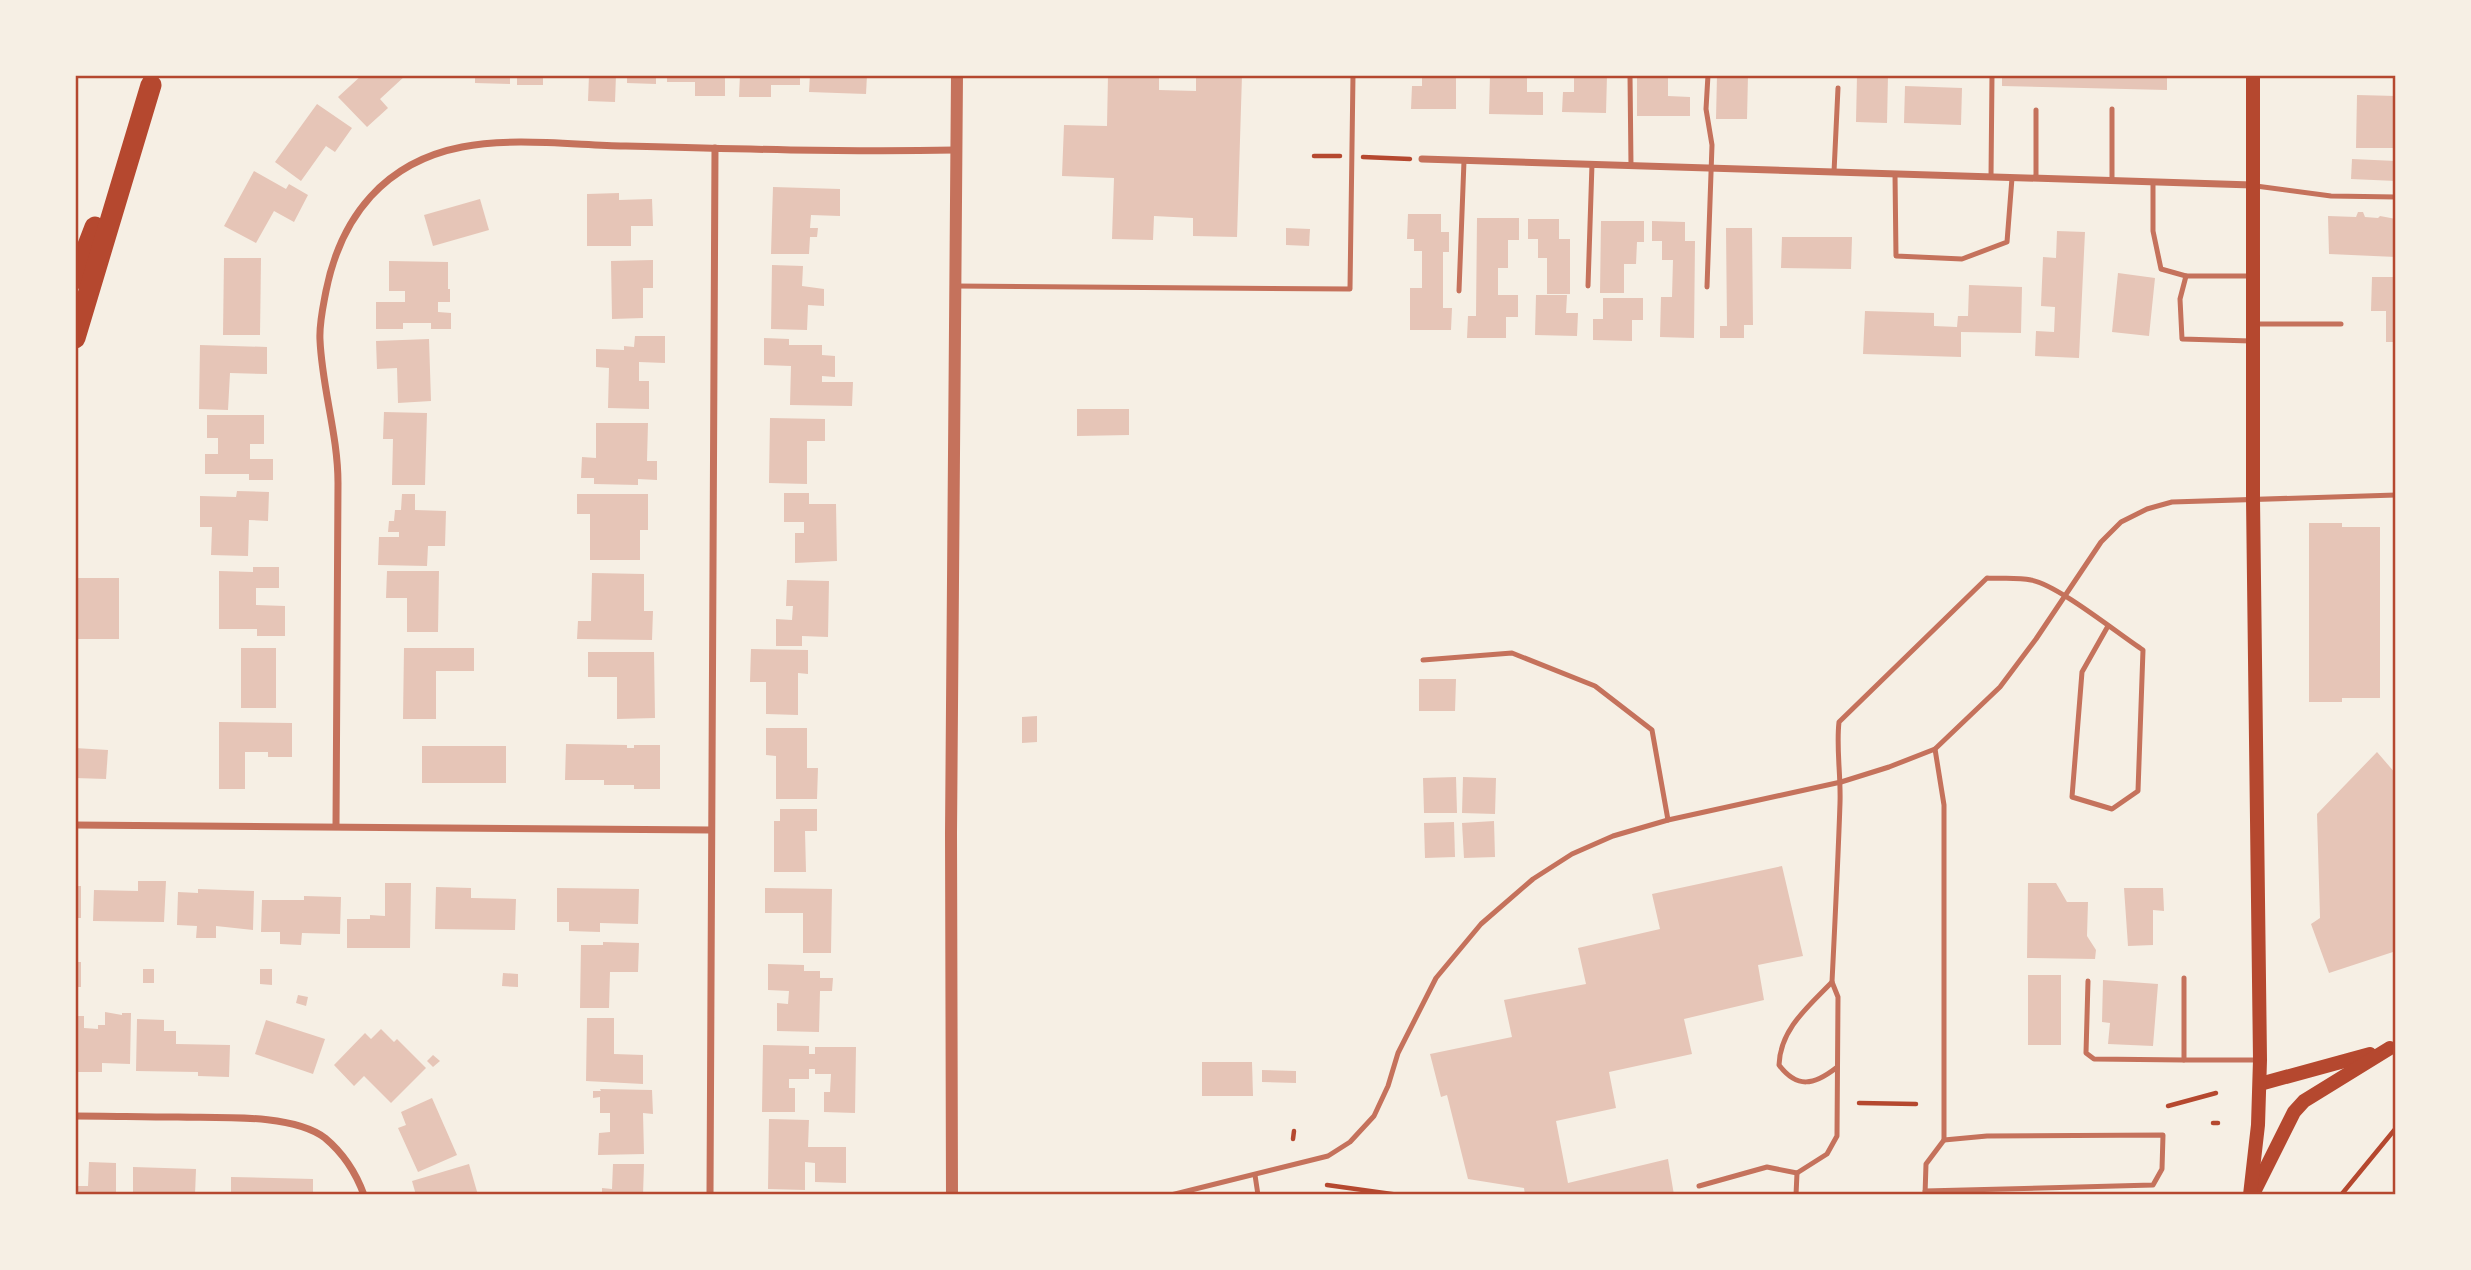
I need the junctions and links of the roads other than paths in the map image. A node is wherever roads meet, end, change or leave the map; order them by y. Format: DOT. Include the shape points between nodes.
graph roads {
  1 [pos="957,75"];
  2 [pos="1353,75"];
  3 [pos="1630,75"];
  4 [pos="1708,75"];
  5 [pos="1993,75"];
  6 [pos="2253,75"];
  7 [pos="152,80"];
  8 [pos="1838,88"];
  9 [pos="2112,108"];
  10 [pos="2036,110"];
  11 [pos="715,148"];
  12 [pos="955,150"];
  13 [pos="1422,159"];
  14 [pos="1464,161"];
  15 [pos="1591,164"];
  16 [pos="1631,166"];
  17 [pos="1711,168"];
  18 [pos="1834,172"];
  19 [pos="1895,174"];
  20 [pos="1992,177"];
  21 [pos="2012,178"];
  22 [pos="2036,178"];
  23 [pos="2112,181"];
  24 [pos="2153,182"];
  25 [pos="2253,185"];
  26 [pos="2396,197"];
  27 [pos="2186,276"];
  28 [pos="2253,276"];
  29 [pos="75,279"];
  30 [pos="955,286"];
  31 [pos="1588,286"];
  32 [pos="1707,288"];
  33 [pos="1459,291"];
  34 [pos="2253,324"];
  35 [pos="2341,324"];
  36 [pos="75,338"];
  37 [pos="2253,341"];
  38 [pos="2396,495"];
  39 [pos="2253,499"];
  40 [pos="2064,596"];
  41 [pos="2108,626"];
  42 [pos="1423,660"];
  43 [pos="1935,749"];
  44 [pos="1841,782"];
  45 [pos="1668,820"];
  46 [pos="75,825"];
  47 [pos="336,826"];
  48 [pos="711,830"];
  49 [pos="2184,978"];
  50 [pos="2088,981"];
  51 [pos="1832,982"];
  52 [pos="2393,1047"];
  53 [pos="2184,1060"];
  54 [pos="2260,1060"];
  55 [pos="1836,1068"];
  56 [pos="2260,1084"];
  57 [pos="75,1116"];
  58 [pos="1944,1140"];
  59 [pos="1797,1173"];
  60 [pos="1255,1175"];
  61 [pos="1699,1186"];
  62 [pos="1925,1193"];
  63 [pos="364,1195"];
  64 [pos="710,1195"];
  65 [pos="952,1195"];
  66 [pos="1171,1195"];
  67 [pos="1258,1195"];
  68 [pos="1796,1195"];
  69 [pos="2252,1195"];
  1 -- 12 [label="street"];
  2 -- 30 [label="lane" via="1350,289"];
  3 -- 16 [label="lane"];
  4 -- 17 [label="lane"];
  5 -- 20 [label="lane"];
  6 -- 25 [label="main road"];
  7 -- 29 [label="highway"];
  7 -- 36 [label="highway"];
  8 -- 18 [label="lane"];
  9 -- 23 [label="lane"];
  10 -- 22 [label="lane"];
  11 -- 12 [label="street"];
  11 -- 47 [label="street" via="464,146 391,176 351,219 330,271 320,338 338,475"];
  11 -- 48 [label="street"];
  12 -- 30 [label="street"];
  13 -- 14 [label="street"];
  14 -- 15 [label="street"];
  14 -- 33 [label="lane"];
  15 -- 16 [label="street"];
  15 -- 31 [label="lane"];
  16 -- 17 [label="street"];
  17 -- 18 [label="street"];
  17 -- 32 [label="lane"];
  18 -- 19 [label="street"];
  19 -- 20 [label="street"];
  19 -- 21 [label="lane" via="1896,256 1962,259 2007,242"];
  20 -- 21 [label="street"];
  21 -- 22 [label="street"];
  22 -- 23 [label="street"];
  23 -- 24 [label="street"];
  24 -- 25 [label="street"];
  24 -- 27 [label="lane" via="2153,231 2161,269"];
  25 -- 26 [label="lane"];
  25 -- 28 [label="main road"];
  27 -- 28 [label="lane"];
  27 -- 37 [label="lane" via="2180,299 2182,339"];
  28 -- 34 [label="main road"];
  30 -- 65 [label="street"];
  34 -- 35 [label="lane"];
  34 -- 37 [label="main road"];
  37 -- 39 [label="main road"];
  38 -- 39 [label="lane"];
  39 -- 40 [label="lane" via="2172,502 2121,522 2101,541"];
  39 -- 54 [label="main road"];
  40 -- 41 [label="lane"];
  40 -- 43 [label="lane" via="2000,687"];
  40 -- 44 [label="lane" via="2032,580 1987,578 1844,715 1836,743"];
  41 -- 41 [label="lane" via="2082,672 2072,797 2112,809 2138,792 2143,650"];
  42 -- 45 [label="lane" via="1512,653 1595,686 1652,730"];
  43 -- 44 [label="lane"];
  43 -- 58 [label="lane" via="1944,805"];
  44 -- 45 [label="lane"];
  44 -- 51 [label="lane"];
  45 -- 60 [label="lane" via="1613,836 1572,855 1512,896 1481,924 1436,978 1398,1053 1374,1116 1350,1142 1328,1156"];
  46 -- 47 [label="street"];
  47 -- 48 [label="street"];
  48 -- 64 [label="street"];
  49 -- 53 [label="lane"];
  50 -- 53 [label="lane" via="2086,1053 2094,1059"];
  51 -- 55 [label="lane" via="1838,996"];
  51 -- 55 [label="lane" via="1784,1038 1779,1065 1796,1082 1814,1081"];
  52 -- 56 [label="main road"];
  52 -- 69 [label="main road" via="2304,1101"];
  53 -- 54 [label="lane"];
  54 -- 56 [label="main road"];
  55 -- 59 [label="lane" via="1837,1136 1827,1154"];
  56 -- 69 [label="main road"];
  57 -- 63 [label="street" via="254,1118 292,1124 323,1137 345,1159"];
  58 -- 62 [label="lane" via="1926,1164"];
  58 -- 62 [label="lane" via="2163,1135 2162,1169 2153,1185"];
  59 -- 61 [label="lane" via="1767,1167"];
  59 -- 68 [label="lane"];
  60 -- 66 [label="lane"];
  60 -- 67 [label="lane"];
}
